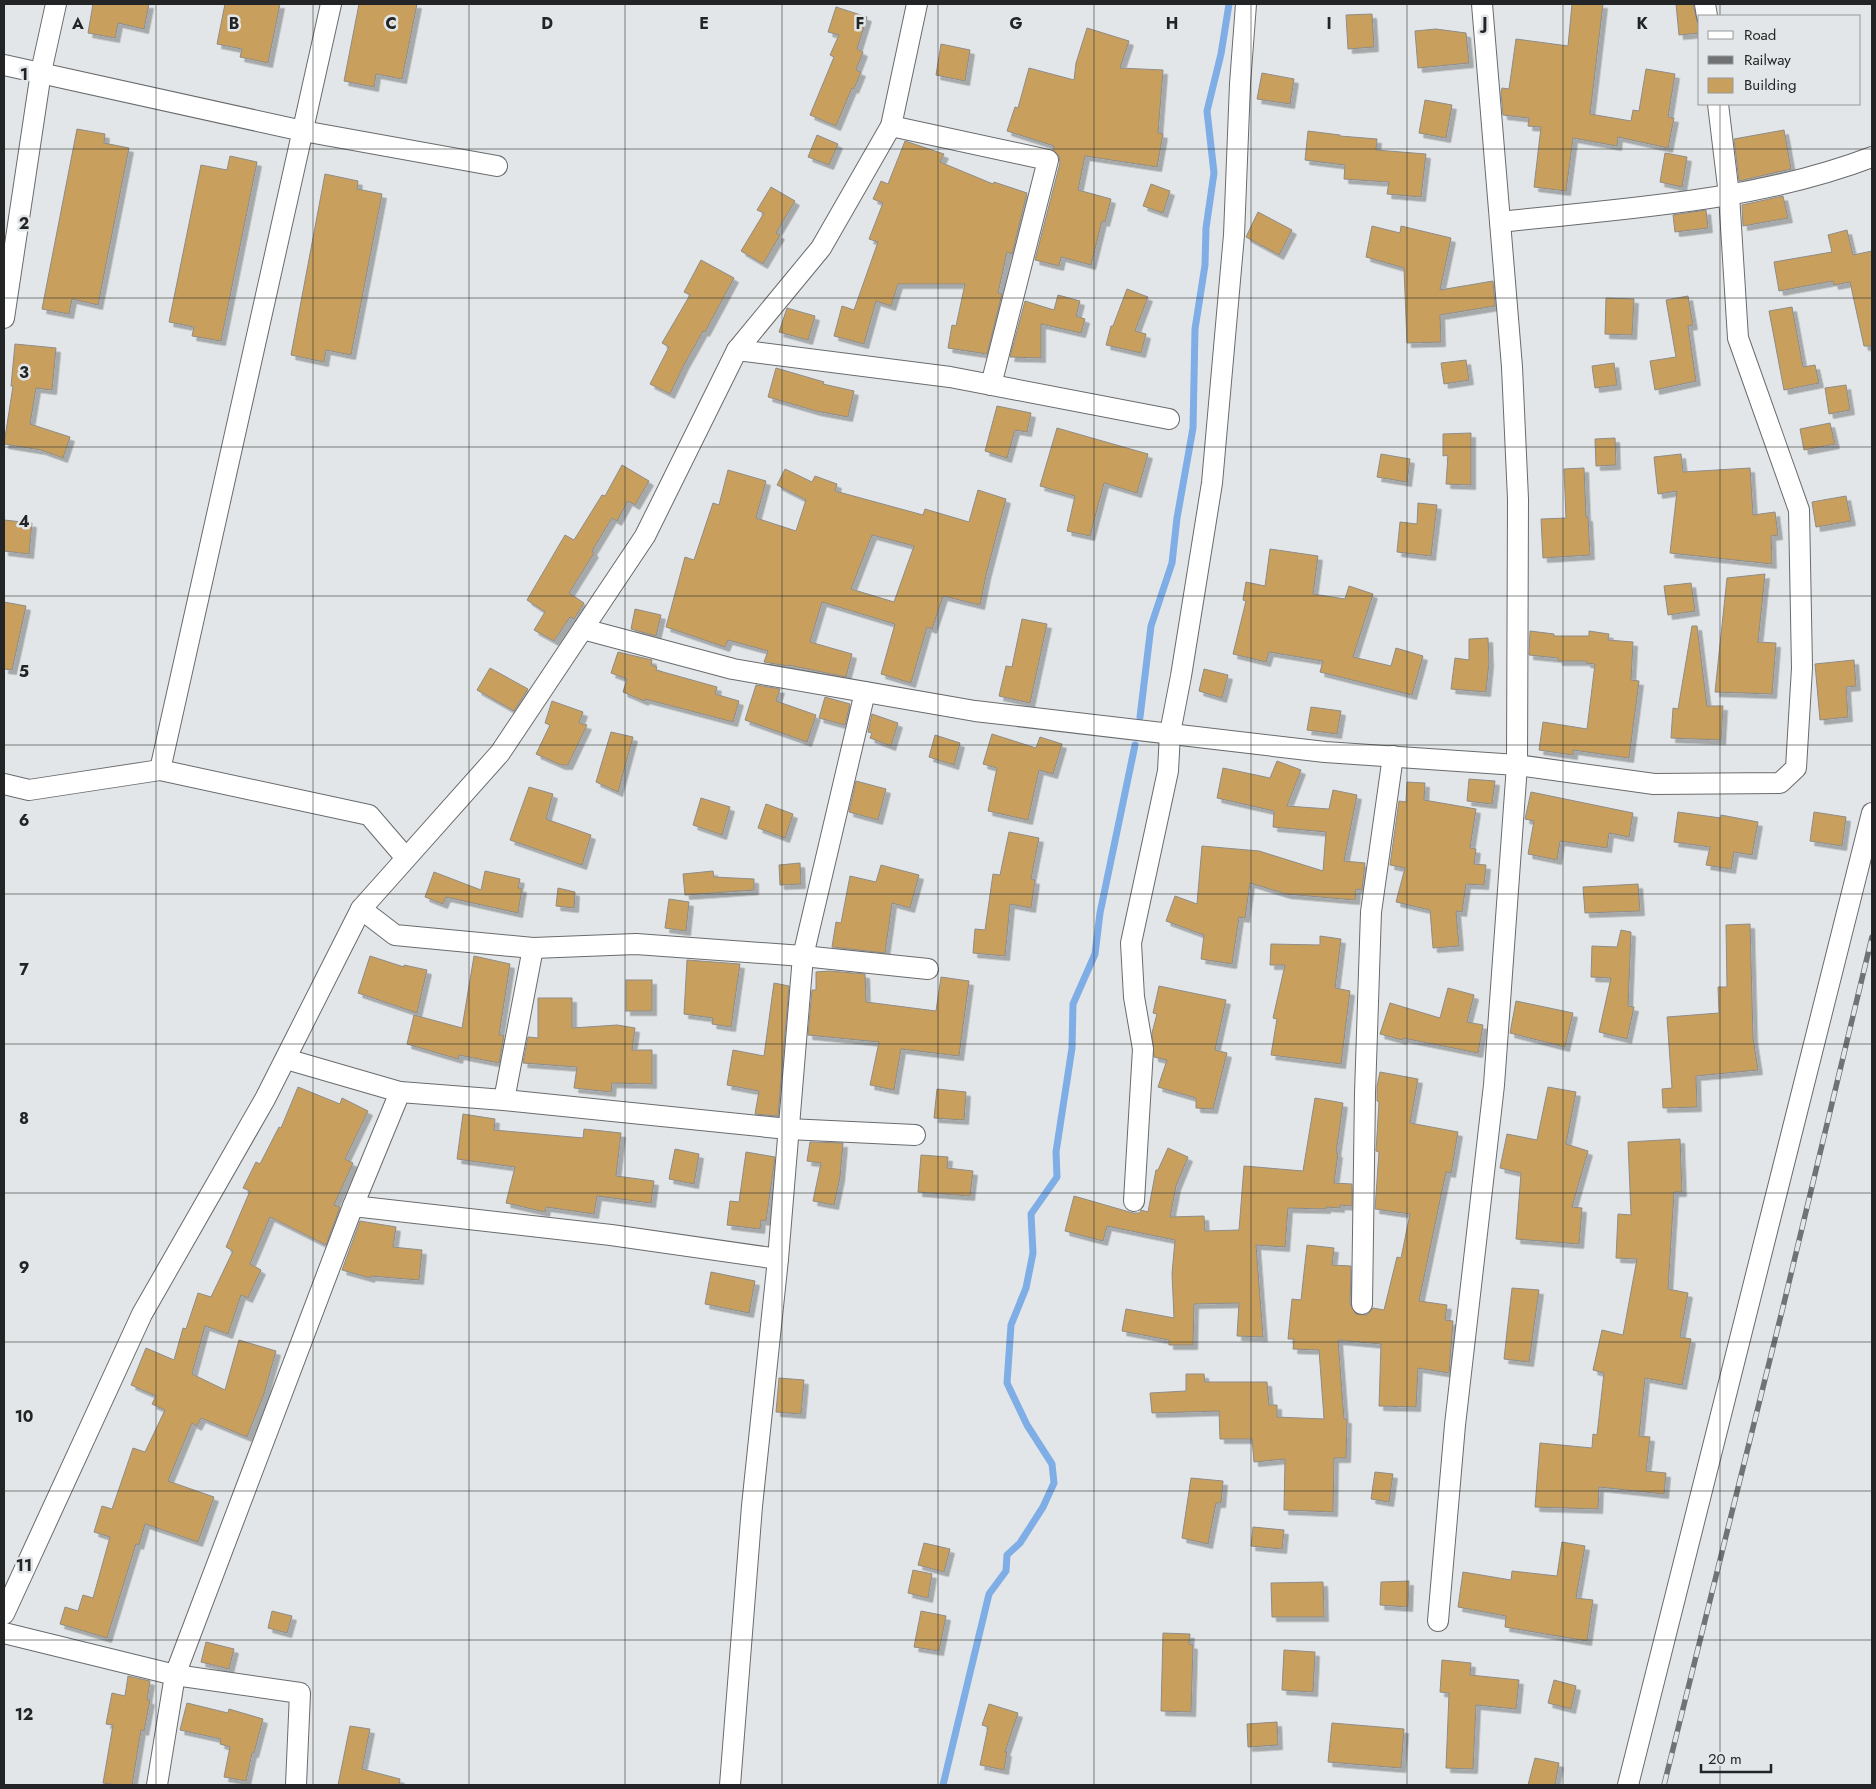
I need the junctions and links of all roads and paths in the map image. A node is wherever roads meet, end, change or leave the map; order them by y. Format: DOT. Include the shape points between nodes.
graph roads {
  1 [pos="56,4"];
  2 [pos="331,4"];
  3 [pos="917,4"];
  4 [pos="1246,4"];
  5 [pos="1482,4"];
  6 [pos="4,64"];
  7 [pos="41,72"];
  8 [pos="1718,105"];
  9 [pos="891,126"];
  10 [pos="303,131"];
  11 [pos="1872,157"];
  12 [pos="497,166"];
  13 [pos="1729,195"];
  14 [pos="1500,222"];
  15 [pos="4,318"];
  16 [pos="737,350"];
  17 [pos="991,385"];
  18 [pos="1168,419"];
  19 [pos="583,629"];
  20 [pos="865,692"];
  21 [pos="1170,734"];
  22 [pos="1393,756"];
  23 [pos="1517,765"];
  24 [pos="160,770"];
  25 [pos="4,784"];
  26 [pos="1872,813"];
  27 [pos="406,858"];
  28 [pos="361,909"];
  29 [pos="533,948"];
  30 [pos="804,956"];
  31 [pos="928,969"];
  32 [pos="286,1059"];
  33 [pos="400,1092"];
  34 [pos="504,1100"];
  35 [pos="788,1129"];
  36 [pos="915,1136"];
  37 [pos="1134,1201"];
  38 [pos="353,1206"];
  39 [pos="778,1259"];
  40 [pos="1362,1304"];
  41 [pos="4,1614"];
  42 [pos="1438,1622"];
  43 [pos="4,1633"];
  44 [pos="175,1674"];
  45 [pos="157,1785"];
  46 [pos="296,1785"];
  47 [pos="730,1785"];
  48 [pos="1628,1785"];
  1 -- 7 [label="street"];
  2 -- 10 [label="street"];
  3 -- 9 [label="street"];
  4 -- 21 [label="street" via="1234,235 1212,483"];
  5 -- 14 [label="street"];
  6 -- 7 [label="street"];
  7 -- 10 [label="street"];
  7 -- 15 [label="street"];
  8 -- 13 [label="street"];
  9 -- 16 [label="street" via="821,248"];
  9 -- 17 [label="street" via="1048,160"];
  10 -- 12 [label="street"];
  10 -- 24 [label="street"];
  11 -- 13 [label="street" via="1833,172"];
  13 -- 14 [label="street"];
  13 -- 23 [label="street" via="1738,338 1799,510 1802,668 1796,768 1780,783 1654,784"];
  14 -- 23 [label="street" via="1512,367 1518,499"];
  16 -- 17 [label="street"];
  16 -- 19 [label="street" via="644,536"];
  17 -- 18 [label="street"];
  19 -- 20 [label="street" via="733,669"];
  19 -- 27 [label="street" via="500,753"];
  20 -- 21 [label="street" via="975,711"];
  20 -- 30 [label="street"];
  21 -- 22 [label="street" via="1325,752"];
  21 -- 37 [label="street" via="1168,771 1130,943 1134,997 1143,1050"];
  22 -- 23 [label="street"];
  22 -- 40 [label="street" via="1371,912"];
  23 -- 42 [label="street" via="1494,1085 1455,1425"];
  24 -- 25 [label="street" via="29,790"];
  24 -- 27 [label="street" via="369,815"];
  26 -- 48 [label="street"];
  27 -- 28 [label="street"];
  28 -- 29 [label="street" via="395,935"];
  28 -- 32 [label="street"];
  29 -- 30 [label="street" via="636,944"];
  29 -- 34 [label="street"];
  30 -- 31 [label="street"];
  30 -- 35 [label="street"];
  32 -- 33 [label="street"];
  32 -- 41 [label="street" via="142,1314"];
  33 -- 34 [label="street"];
  33 -- 38 [label="street"];
  34 -- 35 [label="street"];
  35 -- 36 [label="street"];
  35 -- 39 [label="street"];
  38 -- 39 [label="street" via="612,1235"];
  38 -- 44 [label="street"];
  39 -- 47 [label="street" via="752,1506"];
  43 -- 44 [label="street"];
  44 -- 45 [label="street"];
  44 -- 46 [label="street" via="300,1693"];
}
